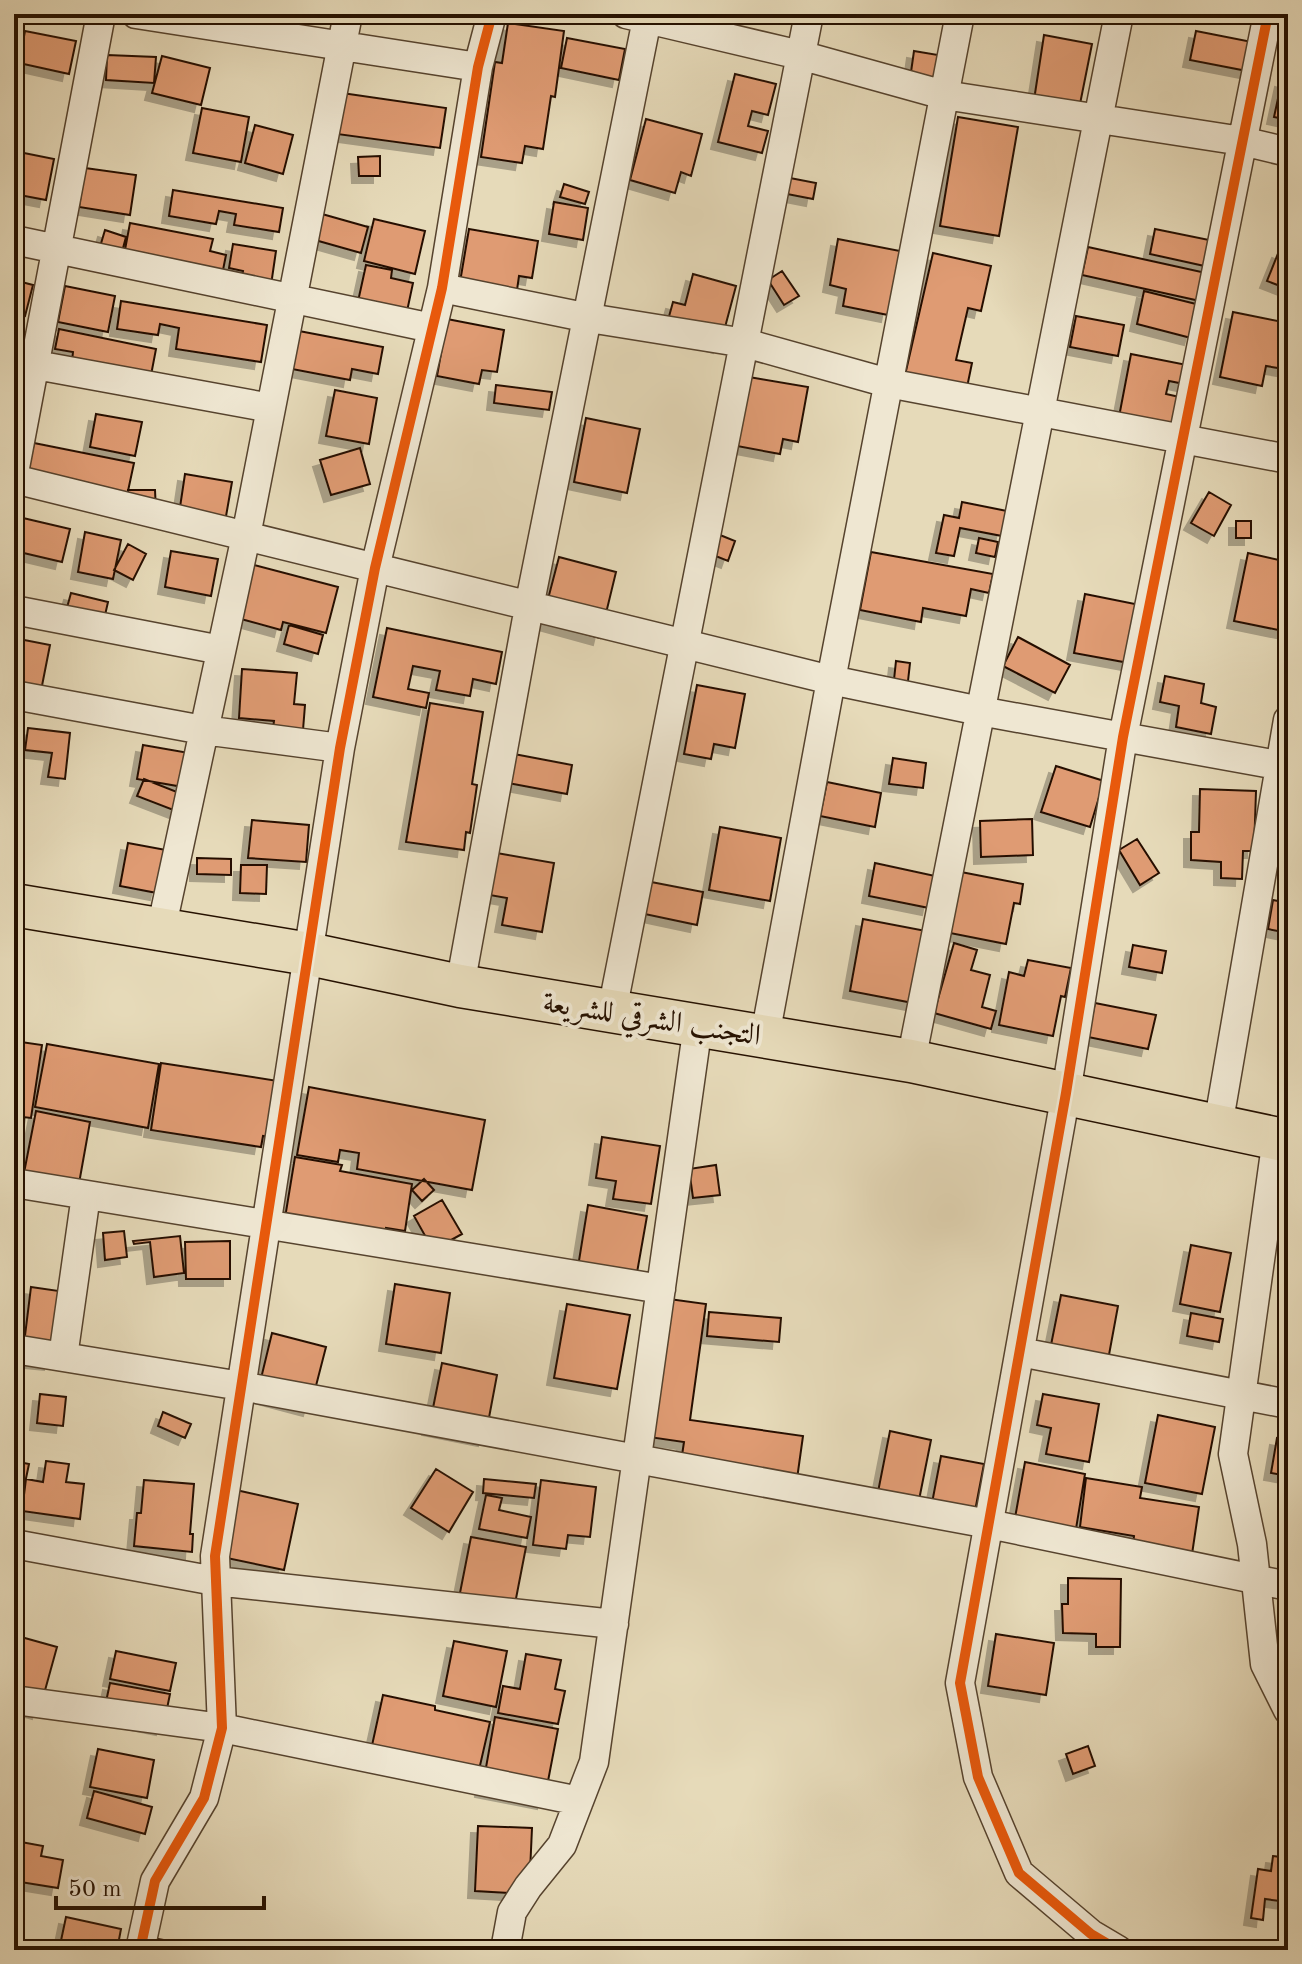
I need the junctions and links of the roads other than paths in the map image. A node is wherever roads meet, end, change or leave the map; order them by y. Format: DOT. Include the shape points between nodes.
graph roads {
  1 [pos="101,14"];
  2 [pos="136,14"];
  3 [pos="348,14"];
  4 [pos="492,14"];
  5 [pos="809,14"];
  6 [pos="960,14"];
  7 [pos="1119,14"];
  8 [pos="1268,14"];
  9 [pos="641,16"];
  10 [pos="244,23"];
  11 [pos="342,45"];
  12 [pos="800,55"];
  13 [pos="478,67"];
  14 [pos="944,95"];
  15 [pos="1098,118"];
  16 [pos="1242,141"];
  17 [pos="1288,152"];
  18 [pos="14,240"];
  19 [pos="57,251"];
  20 [pos="442,288"];
  21 [pos="293,299"];
  22 [pos="589,318"];
  23 [pos="432,328"];
  24 [pos="745,343"];
  25 [pos="25,362"];
  26 [pos="888,383"];
  27 [pos="271,408"];
  28 [pos="1039,413"];
  29 [pos="1183,439"];
  30 [pos="1288,459"];
  31 [pos="14,473"];
  32 [pos="14,479"];
  33 [pos="246,536"];
  34 [pos="375,568"];
  35 [pos="529,607"];
  36 [pos="14,610"];
  37 [pos="685,645"];
  38 [pos="221,650"];
  39 [pos="831,680"];
  40 [pos="14,695"];
  41 [pos="980,711"];
  42 [pos="1288,720"];
  43 [pos="203,730"];
  44 [pos="1123,737"];
  45 [pos="340,748"];
  46 [pos="1284,766"];
  47 [pos="14,905"];
  48 [pos="161,930"];
  49 [pos="309,954"];
  50 [pos="460,986"];
  51 [pos="612,1011"];
  52 [pos="698,1025"];
  53 [pos="765,1036"];
  54 [pos="911,1061"];
  55 [pos="1066,1093"];
  56 [pos="1218,1126"];
  57 [pos="1282,1140"];
  58 [pos="14,1183"];
  59 [pos="86,1195"];
  60 [pos="267,1225"];
  61 [pos="661,1289"];
  62 [pos="14,1349"];
  63 [pos="1020,1352"];
  64 [pos="63,1357"];
  65 [pos="241,1386"];
  66 [pos="1242,1394"];
  67 [pos="1288,1404"];
  68 [pos="637,1460"];
  69 [pos="989,1524"];
  70 [pos="14,1544"];
  71 [pos="215,1581"];
  72 [pos="1256,1581"];
  73 [pos="1288,1586"];
  74 [pos="614,1624"];
  75 [pos="14,1700"];
  76 [pos="1288,1710"];
  77 [pos="222,1728"];
  78 [pos="579,1801"];
  79 [pos="140,1950"];
  80 [pos="505,1950"];
  81 [pos="1118,1950"];
  1 -- 19 [label="street"];
  2 -- 10 [label="street"];
  3 -- 11 [label="street"];
  4 -- 13 [label="street"];
  5 -- 12 [label="street"];
  6 -- 14 [label="street"];
  7 -- 15 [label="street"];
  8 -- 16 [label="street"];
  9 -- 12 [label="street"];
  9 -- 22 [label="street"];
  10 -- 11 [label="street"];
  11 -- 13 [label="street"];
  11 -- 21 [label="street"];
  12 -- 14 [label="street"];
  12 -- 24 [label="street"];
  13 -- 20 [label="street"];
  14 -- 15 [label="street"];
  14 -- 26 [label="street"];
  15 -- 16 [label="street"];
  15 -- 28 [label="street"];
  16 -- 17 [label="street"];
  16 -- 29 [label="street"];
  18 -- 19 [label="street"];
  19 -- 21 [label="street"];
  19 -- 25 [label="street"];
  20 -- 22 [label="street"];
  20 -- 23 [label="street"];
  21 -- 23 [label="street"];
  21 -- 27 [label="street"];
  22 -- 24 [label="street"];
  22 -- 35 [label="street"];
  23 -- 34 [label="street"];
  24 -- 26 [label="street"];
  24 -- 37 [label="street"];
  25 -- 27 [label="street"];
  25 -- 31 [label="street"];
  26 -- 28 [label="street"];
  26 -- 39 [label="street"];
  27 -- 33 [label="street"];
  28 -- 29 [label="street"];
  28 -- 41 [label="street"];
  29 -- 30 [label="street"];
  29 -- 44 [label="street"];
  32 -- 33 [label="street"];
  33 -- 34 [label="street"];
  33 -- 38 [label="street"];
  34 -- 35 [label="street"];
  34 -- 45 [label="street"];
  35 -- 37 [label="street"];
  35 -- 50 [label="street"];
  36 -- 38 [label="street"];
  37 -- 39 [label="street"];
  37 -- 51 [label="street"];
  38 -- 43 [label="street"];
  39 -- 41 [label="street"];
  39 -- 53 [label="street"];
  40 -- 43 [label="street"];
  41 -- 44 [label="street"];
  41 -- 54 [label="street"];
  42 -- 46 [label="street"];
  43 -- 45 [label="street"];
  43 -- 48 [label="street"];
  44 -- 46 [label="street"];
  44 -- 55 [label="street"];
  45 -- 49 [label="street"];
  46 -- 56 [label="street"];
  47 -- 48 [label="main road, التجنب الشرقي للشريعة"];
  48 -- 49 [label="main road, التجنب الشرقي للشريعة"];
  49 -- 50 [label="main road, التجنب الشرقي للشريعة"];
  49 -- 60 [label="street"];
  50 -- 51 [label="main road, التجنب الشرقي للشريعة"];
  51 -- 52 [label="main road, التجنب الشرقي للشريعة"];
  52 -- 53 [label="main road, التجنب الشرقي للشريعة"];
  52 -- 61 [label="street"];
  53 -- 54 [label="main road, التجنب الشرقي للشريعة"];
  54 -- 55 [label="main road, التجنب الشرقي للشريعة"];
  55 -- 56 [label="main road, التجنب الشرقي للشريعة"];
  55 -- 63 [label="street"];
  56 -- 57 [label="main road, التجنب الشرقي للشريعة"];
  57 -- 66 [label="street"];
  58 -- 59 [label="street"];
  59 -- 60 [label="street"];
  59 -- 64 [label="street"];
  60 -- 61 [label="street"];
  60 -- 65 [label="street"];
  61 -- 68 [label="street"];
  62 -- 64 [label="street"];
  63 -- 66 [label="street"];
  63 -- 69 [label="street"];
  64 -- 65 [label="street"];
  65 -- 68 [label="street"];
  65 -- 71 [label="street"];
  66 -- 67 [label="street"];
  66 -- 72 [label="street" via="1233,1454"];
  68 -- 69 [label="street"];
  68 -- 74 [label="street"];
  69 -- 72 [label="street"];
  69 -- 81 [label="street" via="960,1683 978,1777 1019,1873"];
  70 -- 71 [label="street"];
  71 -- 74 [label="street"];
  71 -- 77 [label="street"];
  72 -- 73 [label="street"];
  72 -- 76 [label="street" via="1265,1664"];
  74 -- 78 [label="street" via="594,1762"];
  75 -- 77 [label="street"];
  77 -- 78 [label="street"];
  77 -- 79 [label="street" via="204,1798 155,1881"];
  78 -- 80 [label="street" via="562,1845 512,1912"];
}
